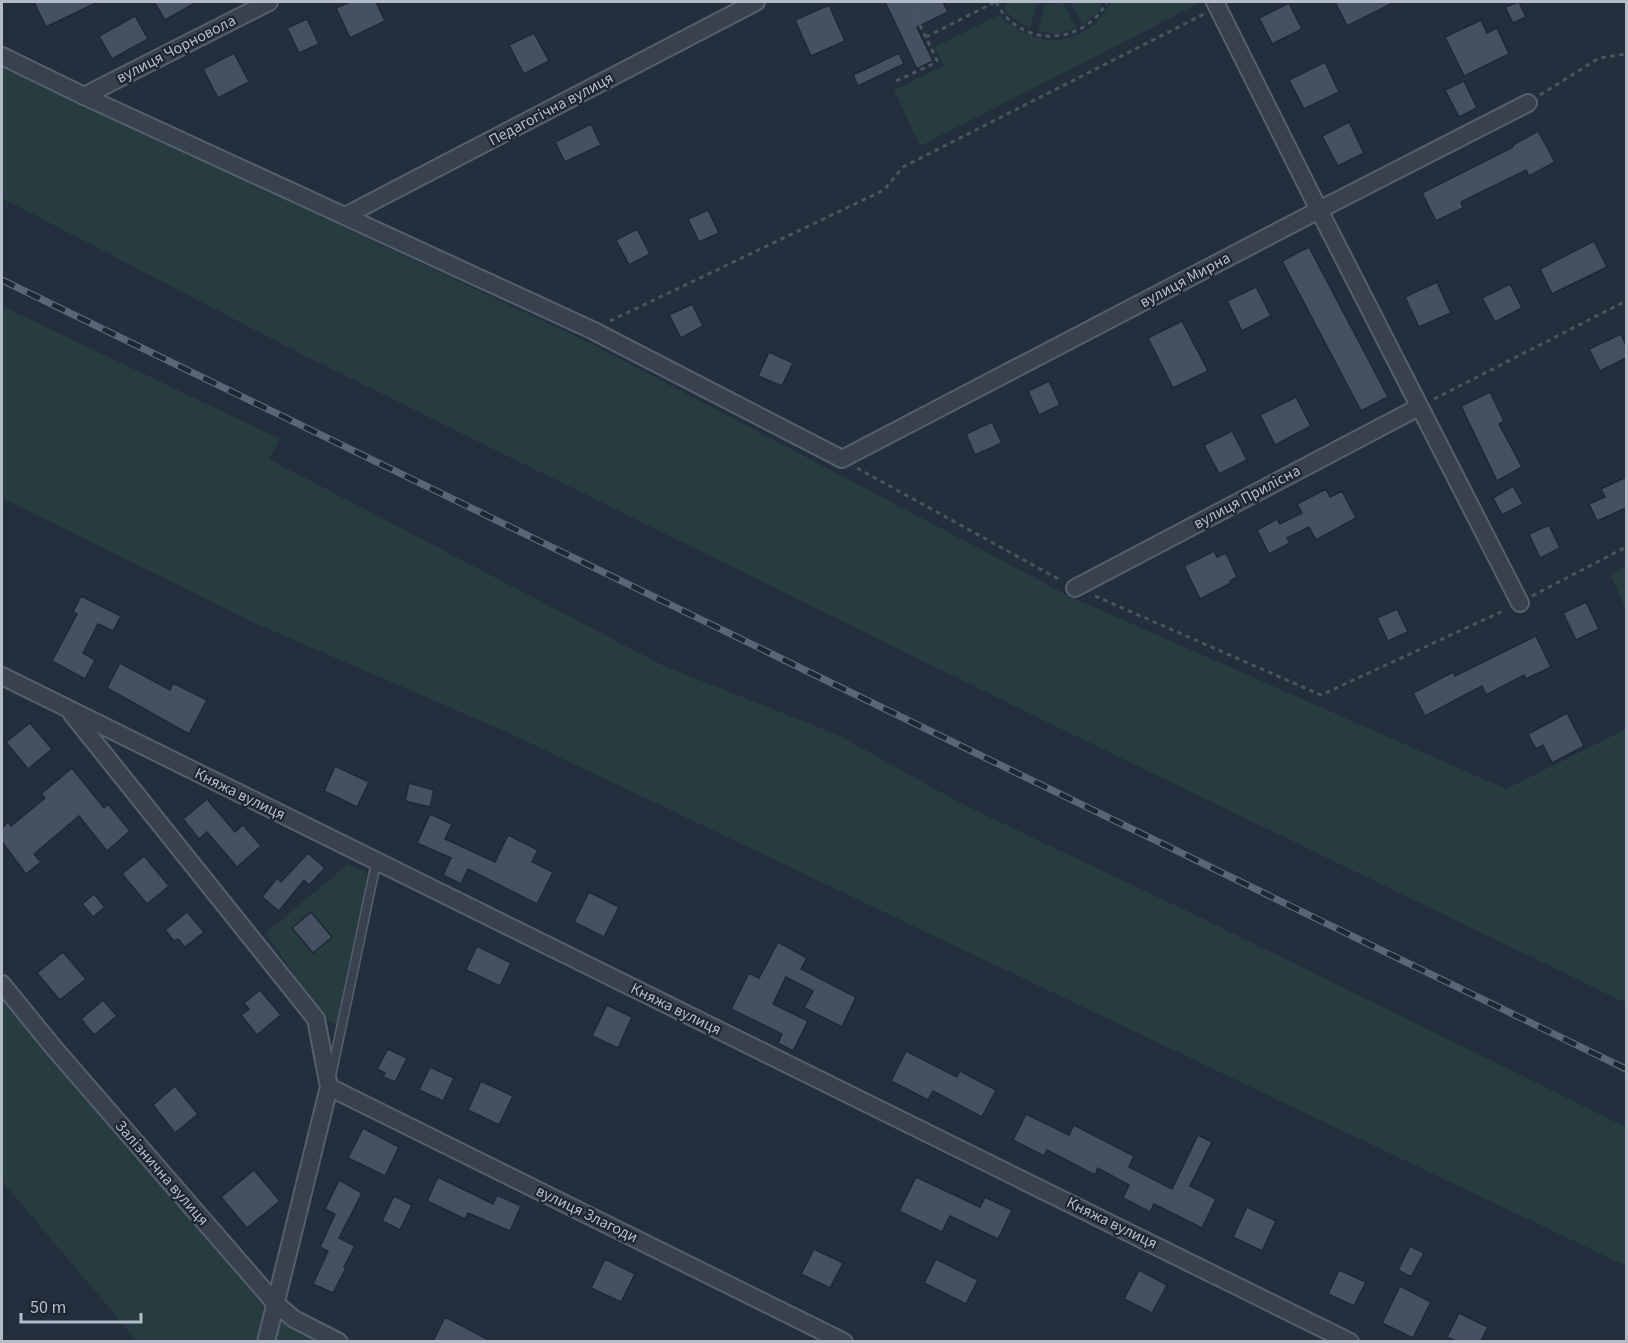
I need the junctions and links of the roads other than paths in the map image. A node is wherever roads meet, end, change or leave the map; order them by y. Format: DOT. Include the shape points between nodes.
graph roads {
  1 [pos="269,2"];
  2 [pos="756,2"];
  3 [pos="1221,3"];
  4 [pos="2,56"];
  5 [pos="84,96"];
  6 [pos="1528,103"];
  7 [pos="1319,210"];
  8 [pos="345,216"];
  9 [pos="1419,407"];
  10 [pos="1076,588"];
  11 [pos="1520,603"];
  12 [pos="2,676"];
  13 [pos="69,710"];
  14 [pos="376,862"];
  15 [pos="2,984"];
  16 [pos="329,1088"];
  17 [pos="275,1303"];
  18 [pos="266,1341"];
  19 [pos="339,1341"];
  20 [pos="844,1341"];
  21 [pos="1350,1341"];
  1 -- 5 [label="street, вулиця Чорновола"];
  2 -- 8 [label="street, Педагогічна вулиця"];
  3 -- 7 [label="street"];
  4 -- 5 [label="street"];
  5 -- 8 [label="street"];
  6 -- 7 [label="street, вулиця Мирна"];
  7 -- 8 [label="street, вулиця Мирна" via="843,459 592,330"];
  7 -- 9 [label="street"];
  9 -- 10 [label="street, вулиця Прилісна"];
  9 -- 11 [label="street"];
  12 -- 13 [label="street, Княжа вулиця"];
  13 -- 14 [label="street, Княжа вулиця"];
  13 -- 16 [label="street" via="316,1019"];
  14 -- 16 [label="lane"];
  14 -- 21 [label="street, Княжа вулиця"];
  15 -- 17 [label="street, Залізнична вулиця"];
  16 -- 17 [label="street"];
  16 -- 20 [label="street, вулиця Злагоди"];
  17 -- 18 [label="street"];
  17 -- 19 [label="street, Залізнична вулиця" via="294,1319"];
}
